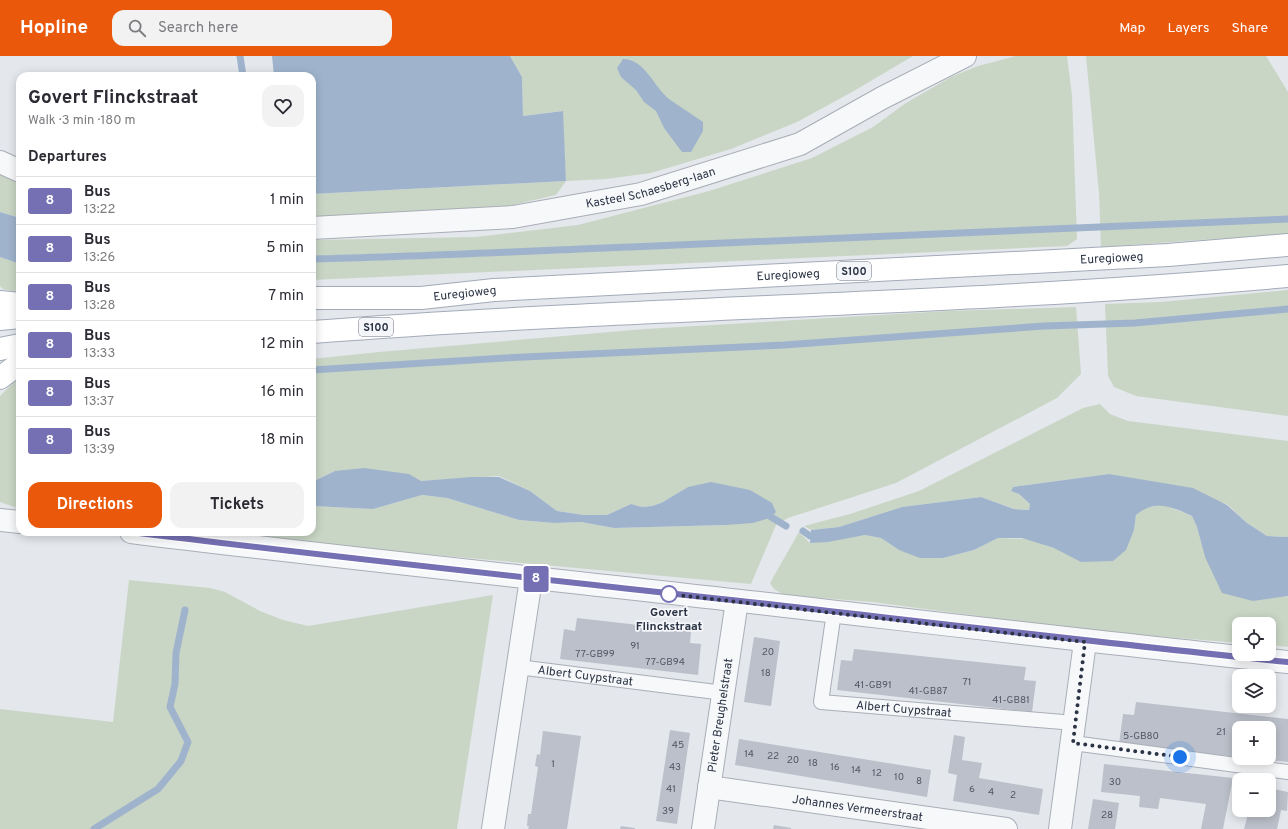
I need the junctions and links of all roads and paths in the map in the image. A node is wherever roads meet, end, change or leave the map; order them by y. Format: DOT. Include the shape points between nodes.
graph roads {
  1 [pos="965,56"];
  2 [pos="0,162"];
  3 [pos="16,169"];
  4 [pos="316,228"];
  5 [pos="1288,245"];
  6 [pos="1288,276"];
  7 [pos="316,298"];
  8 [pos="0,302"];
  9 [pos="16,304"];
  10 [pos="16,317"];
  11 [pos="0,319"];
  12 [pos="316,332"];
  13 [pos="16,346"];
  14 [pos="0,349"];
  15 [pos="0,520"];
  16 [pos="16,522"];
  17 [pos="162,536"];
  18 [pos="531,579"];
  19 [pos="736,601"];
  20 [pos="834,612"];
  21 [pos="1085,642"];
  22 [pos="1288,662"];
  23 [pos="518,667"];
  24 [pos="724,693"];
  25 [pos="1074,733"];
  26 [pos="1288,772"];
  27 [pos="710,787"];
  28 [pos="493,829"];
  29 [pos="703,829"];
  30 [pos="1006,829"];
  31 [pos="1060,829"];
  1 -- 4 [label="street, Kasteel Schaesberg-laan" via="800,144 641,194 513,217"];
  2 -- 3 [label="street"];
  5 -- 7 [label="main road, Euregioweg / S100" via="1168,255 501,290 421,298"];
  6 -- 12 [label="main road, Euregioweg / S100" via="1179,286 1026,295 440,322"];
  8 -- 9 [label="main road"];
  10 -- 11 [label="main road"];
  13 -- 14 [label="main road"];
  15 -- 16 [label="street"];
  17 -- 18 [label="street"];
  18 -- 19 [label="street"];
  18 -- 23 [label="street"];
  19 -- 20 [label="street"];
  19 -- 24 [label="street, Pieter Breughelstraat"];
  20 -- 21 [label="street"];
  20 -- 25 [label="lane, Albert Cuypstraat" via="821,702"];
  21 -- 22 [label="street"];
  21 -- 25 [label="street"];
  23 -- 24 [label="lane, Albert Cuypstraat"];
  23 -- 28 [label="street"];
  24 -- 27 [label="street, Pieter Breughelstraat"];
  25 -- 26 [label="lane, Albert Cuypstraat"];
  25 -- 31 [label="street"];
  27 -- 29 [label="street, Pieter Breughelstraat"];
  27 -- 30 [label="street, Johannes Vermeerstraat"];
}
